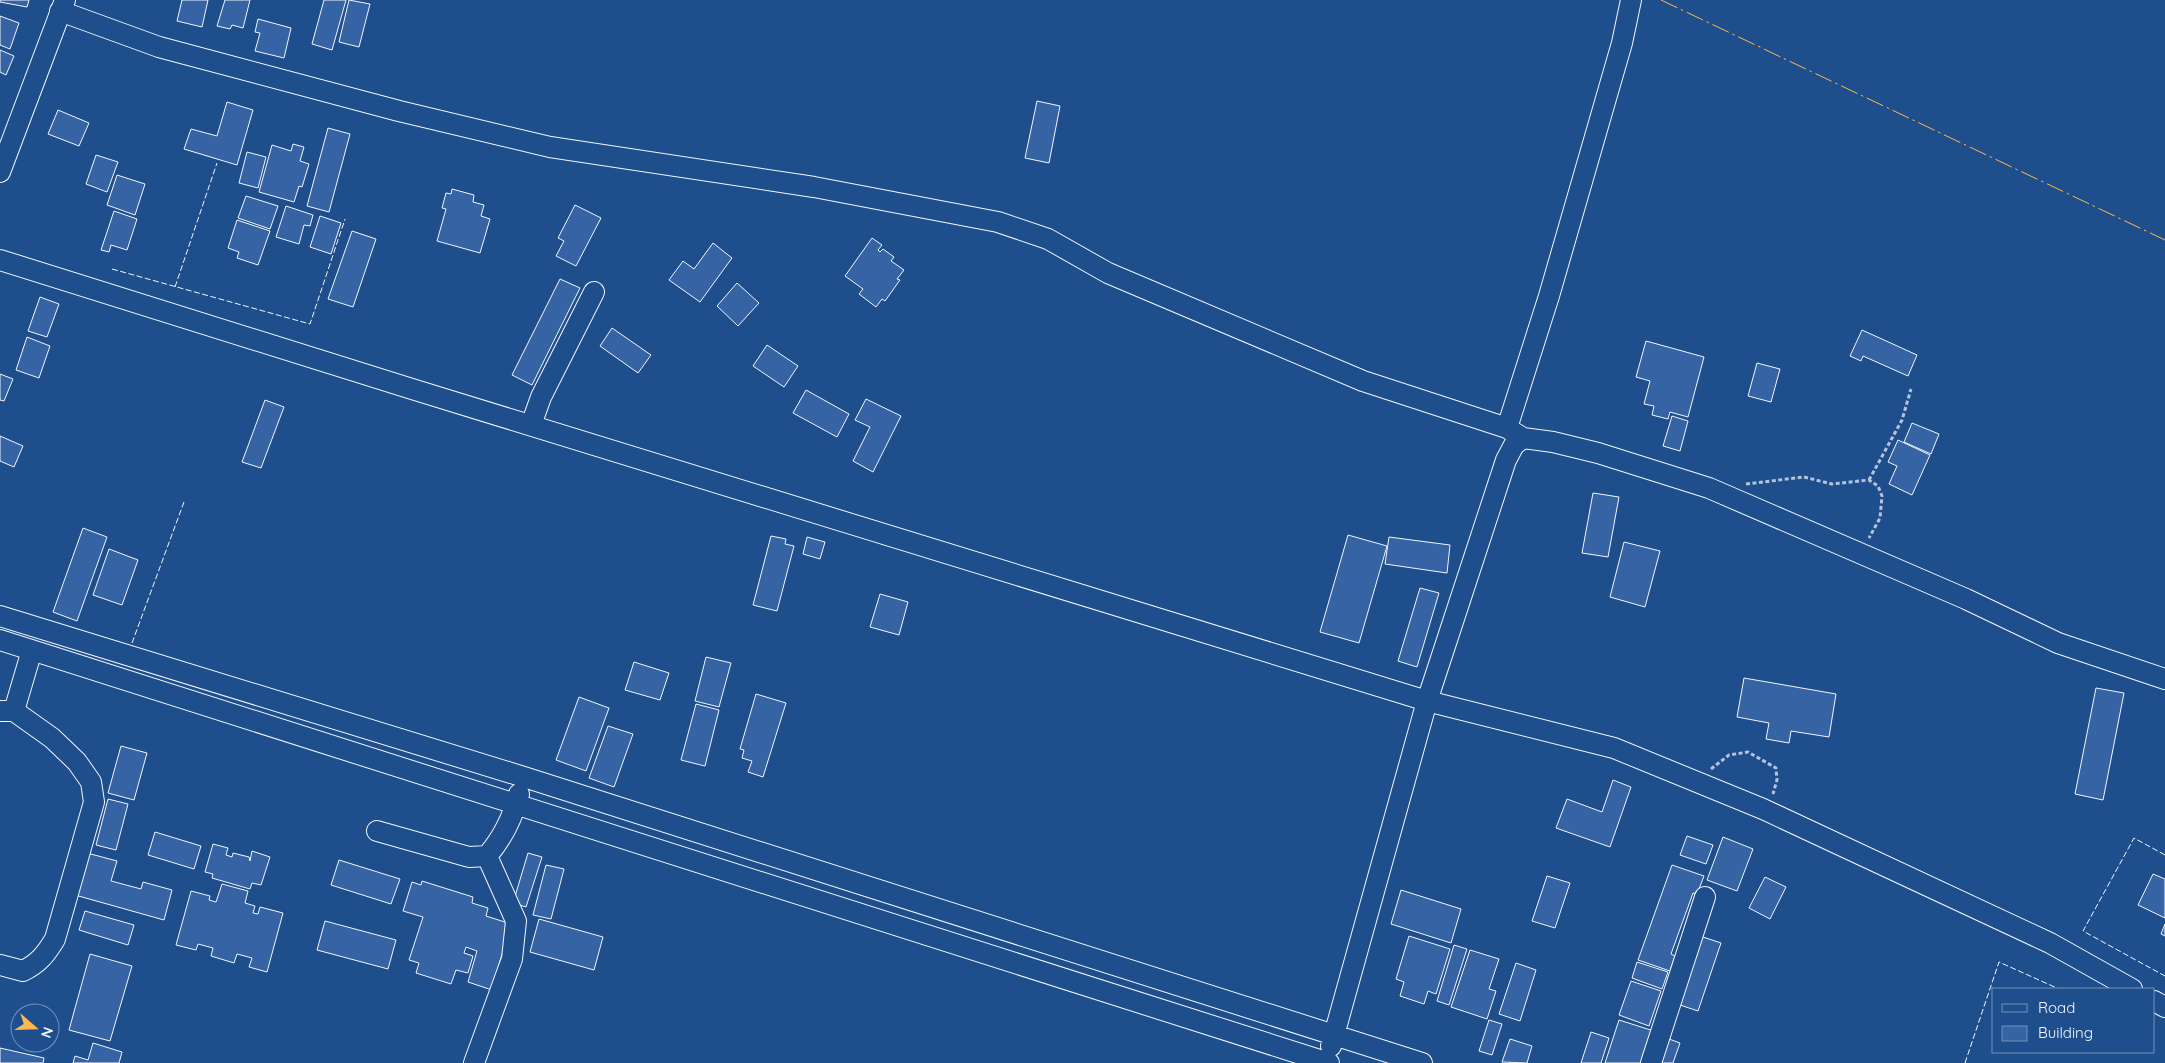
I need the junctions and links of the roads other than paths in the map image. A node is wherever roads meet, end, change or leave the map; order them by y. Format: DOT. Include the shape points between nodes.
graph roads {
  1 [pos="1631,0"];
  2 [pos="62,6"];
  3 [pos="0,172"];
  4 [pos="0,260"];
  5 [pos="594,292"];
  6 [pos="531,425"];
  7 [pos="1515,433"];
  8 [pos="0,616"];
  9 [pos="0,640"];
  10 [pos="32,650"];
  11 [pos="2165,679"];
  12 [pos="1427,700"];
  13 [pos="7,711"];
  14 [pos="524,777"];
  15 [pos="516,805"];
  16 [pos="377,831"];
  17 [pos="487,856"];
  18 [pos="1705,897"];
  19 [pos="0,965"];
  20 [pos="2130,988"];
  21 [pos="1334,1035"];
  22 [pos="474,1063"];
  23 [pos="1327,1063"];
  24 [pos="1422,1063"];
  25 [pos="1651,1063"];
  1 -- 7 [label="street"];
  2 -- 3 [label="street"];
  2 -- 7 [label="street" via="159,46 399,111 550,147 814,187 998,222 1048,239 1108,273 1363,381"];
  4 -- 6 [label="street"];
  5 -- 6 [label="street" via="541,398"];
  6 -- 12 [label="street"];
  7 -- 11 [label="street" via="1598,453 1709,488 1966,599 2058,643"];
  7 -- 12 [label="street" via="1514,445 1506,460"];
  8 -- 14 [label="street"];
  9 -- 10 [label="street"];
  10 -- 13 [label="street"];
  10 -- 15 [label="street"];
  12 -- 20 [label="street" via="1614,748 1763,808 2050,943"];
  12 -- 21 [label="street"];
  13 -- 19 [label="street" via="52,738 77,762 91,782 94,802 55,939 42,959 23,970"];
  14 -- 15 [label="street"];
  14 -- 21 [label="street"];
  15 -- 17 [label="street" via="498,844"];
  15 -- 23 [label="street"];
  16 -- 17 [label="street" via="469,857"];
  17 -- 22 [label="street" via="516,921 512,959"];
  18 -- 25 [label="street"];
  21 -- 23 [label="street"];
  21 -- 24 [label="street"];
}
